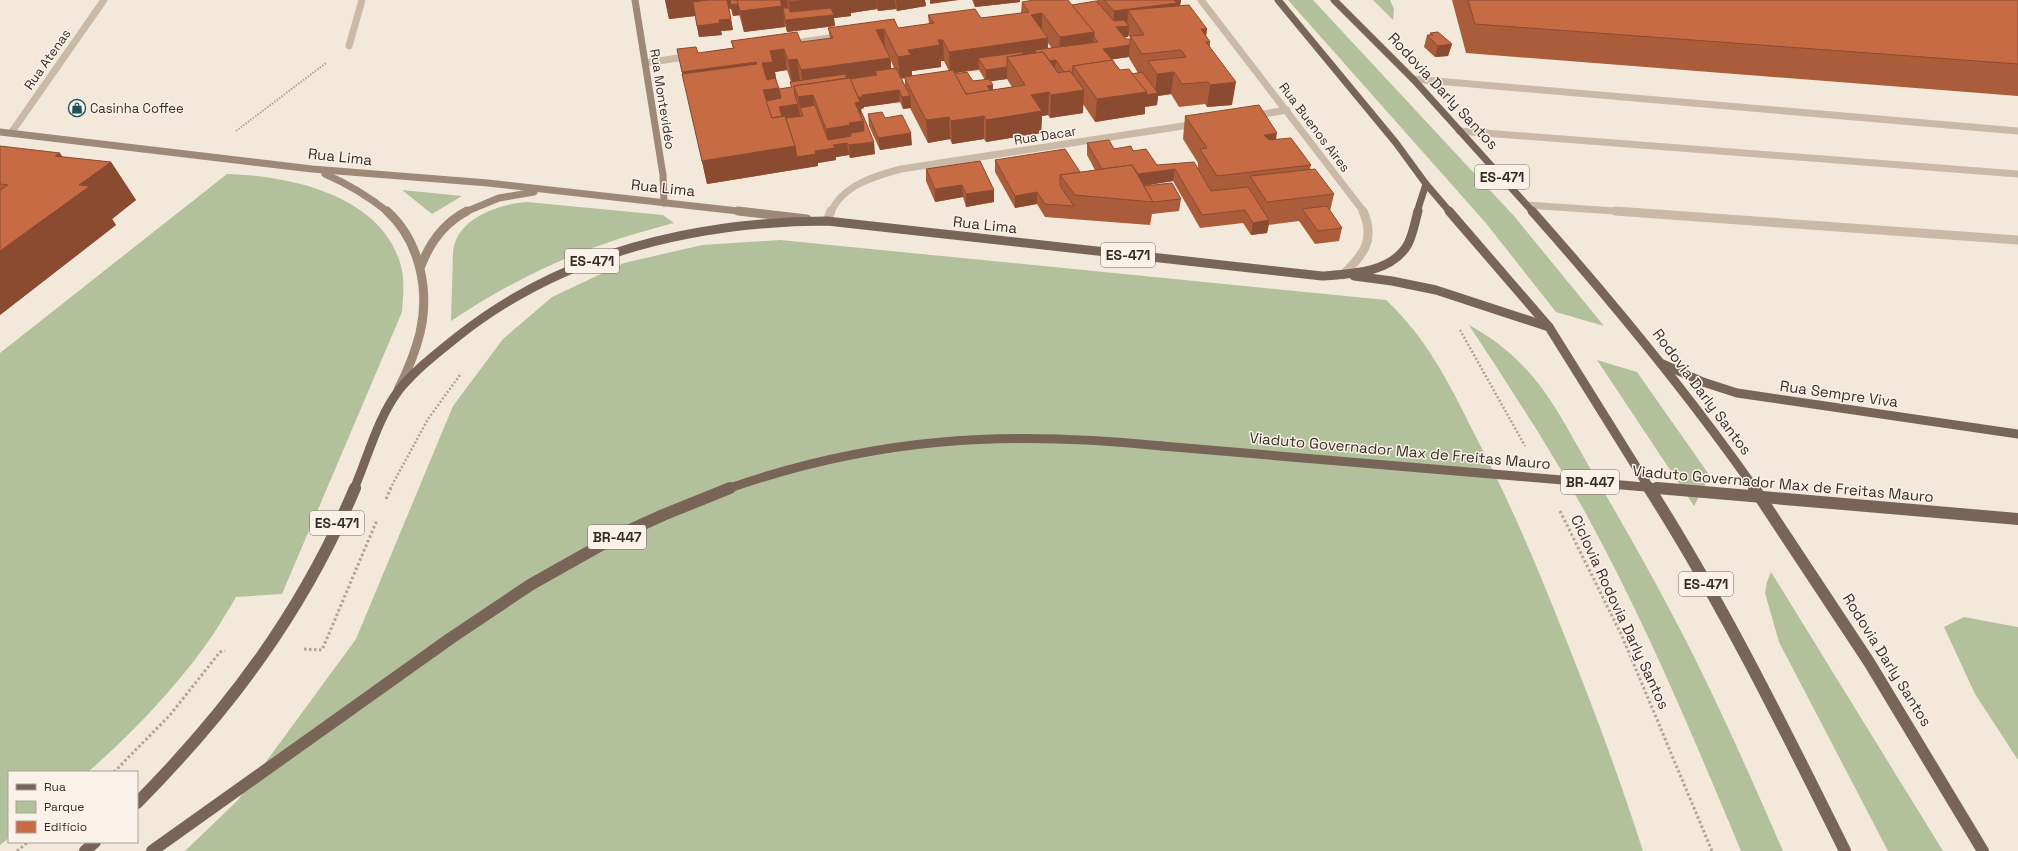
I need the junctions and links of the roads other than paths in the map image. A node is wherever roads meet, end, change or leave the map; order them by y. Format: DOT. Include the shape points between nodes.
graph roads {
  1 [pos="104,0"];
  2 [pos="362,0"];
  3 [pos="635,0"];
  4 [pos="1201,0"];
  5 [pos="1278,0"];
  6 [pos="1334,0"];
  7 [pos="850,36"];
  8 [pos="779,45"];
  9 [pos="349,46"];
  10 [pos="700,55"];
  11 [pos="645,63"];
  12 [pos="1413,80"];
  13 [pos="1287,110"];
  14 [pos="1240,118"];
  15 [pos="1200,124"];
  16 [pos="1459,131"];
  17 [pos="0,132"];
  18 [pos="2018,132"];
  19 [pos="11,133"];
  20 [pos="312,169"];
  21 [pos="2018,174"];
  22 [pos="1426,184"];
  23 [pos="552,190"];
  24 [pos="664,203"];
  25 [pos="1527,205"];
  26 [pos="827,222"];
  27 [pos="2018,240"];
  28 [pos="420,266"];
  29 [pos="1343,275"];
  30 [pos="1550,326"];
  31 [pos="1661,363"];
  32 [pos="396,394"];
  33 [pos="2018,434"];
  34 [pos="2018,519"];
  35 [pos="138,802"];
  36 [pos="95,843"];
  37 [pos="85,851"];
  38 [pos="152,851"];
  39 [pos="1845,851"];
  40 [pos="1983,851"];
  1 -- 19 [label="street, Rua Atenas"];
  2 -- 9 [label="street"];
  3 -- 11 [label="street, Rua Montevidéo"];
  4 -- 13 [label="street, Rua Buenos Aires"];
  5 -- 22 [label="main road, ES-471" via="1396,143"];
  6 -- 12 [label="main road, Rodovia Darly Santos / ES-471"];
  7 -- 8 [label="street"];
  10 -- 11 [label="street"];
  11 -- 24 [label="street, Rua Montevidéo" via="663,175"];
  12 -- 16 [label="main road, Rodovia Darly Santos / ES-471"];
  12 -- 18 [label="street"];
  13 -- 14 [label="street"];
  13 -- 29 [label="street, Rua Buenos Aires" via="1358,203 1367,219 1369,240 1366,250"];
  15 -- 26 [label="street, Rua Dacar" via="882,174 849,190 838,199"];
  16 -- 21 [label="street"];
  16 -- 25 [label="main road, Rodovia Darly Santos / ES-471"];
  17 -- 19 [label="street, Rua Lima"];
  19 -- 20 [label="street, Rua Lima"];
  20 -- 23 [label="street, Rua Lima"];
  20 -- 28 [label="street" via="362,191 382,206 398,222 411,242"];
  22 -- 29 [label="main road" via="1407,245 1400,253 1379,267"];
  22 -- 30 [label="main road, ES-471"];
  23 -- 24 [label="street, Rua Lima"];
  23 -- 28 [label="street" via="506,197 463,214 432,239 424,252"];
  24 -- 26 [label="street, Rua Lima"];
  25 -- 27 [label="street"];
  25 -- 31 [label="main road, Rodovia Darly Santos / ES-471"];
  26 -- 29 [label="main road, Rua Lima / ES-471" via="1322,276"];
  26 -- 32 [label="main road, ES-471" via="752,223 714,228 646,243 601,257 526,292 490,313 456,337"];
  28 -- 32 [label="street" via="424,294 422,325 413,358"];
  29 -- 30 [label="main road" via="1436,290"];
  30 -- 39 [label="main road, ES-471" via="1724,614"];
  31 -- 33 [label="main road, Rua Sempre Viva" via="1703,382 1737,393"];
  31 -- 40 [label="main road, Rodovia Darly Santos / ES-471" via="1754,486 1840,614"];
  32 -- 35 [label="main road, ES-471" via="374,437 347,504 295,606 269,648 201,735"];
  34 -- 38 [label="main road, Viaduto Governador Max de Freitas Mauro / BR-447, bridge" via="1097,439 1031,436 901,446 836,458 771,475 711,495 652,519 592,549 531,584 470,624"];
  36 -- 37 [label="main road"];
}
